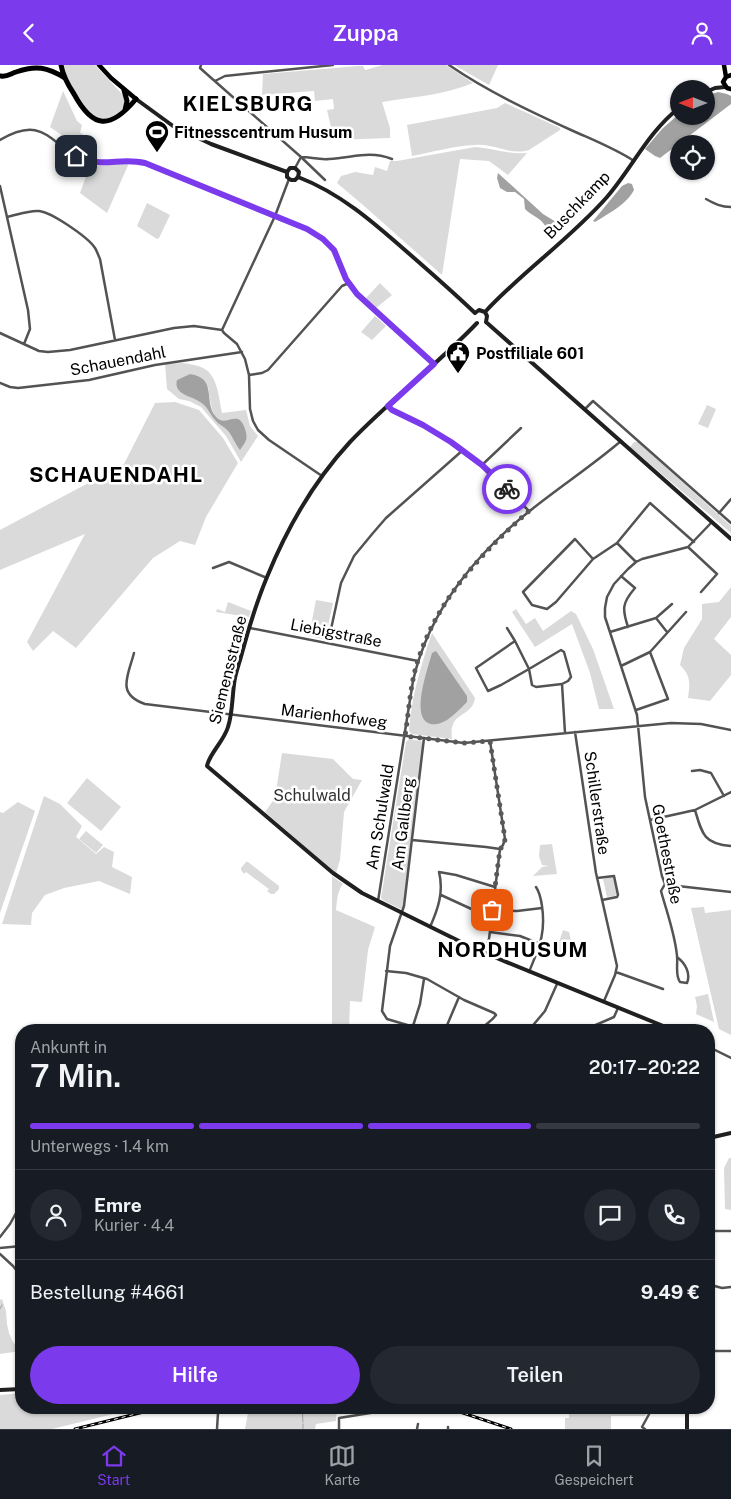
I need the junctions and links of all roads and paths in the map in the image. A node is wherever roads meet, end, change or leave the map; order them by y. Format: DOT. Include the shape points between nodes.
graph roads {
  1 [pos="23,65"];
  2 [pos="61,65"];
  3 [pos="99,65"];
  4 [pos="333,65"];
  5 [pos="449,65"];
  6 [pos="724,65"];
  7 [pos="201,67"];
  8 [pos="0,76"];
  9 [pos="65,79"];
  10 [pos="727,79"];
  11 [pos="215,81"];
  12 [pos="715,88"];
  13 [pos="124,90"];
  14 [pos="731,90"];
  15 [pos="136,99"];
  16 [pos="124,113"];
  17 [pos="670,116"];
  18 [pos="0,140"];
  19 [pos="301,157"];
  20 [pos="392,159"];
  21 [pos="634,161"];
  22 [pos="294,168"];
  23 [pos="287,172"];
  24 [pos="298,177"];
  25 [pos="289,179"];
  26 [pos="325,180"];
  27 [pos="0,186"];
  28 [pos="706,199"];
  29 [pos="731,207"];
  30 [pos="7,217"];
  31 [pos="275,217"];
  32 [pos="348,283"];
  33 [pos="485,312"];
  34 [pos="475,313"];
  35 [pos="486,322"];
  36 [pos="477,323"];
  37 [pos="222,330"];
  38 [pos="0,333"];
  39 [pos="115,340"];
  40 [pos="24,344"];
  41 [pos="242,352"];
  42 [pos="434,364"];
  43 [pos="249,375"];
  44 [pos="0,383"];
  45 [pos="388,406"];
  46 [pos="585,409"];
  47 [pos="521,428"];
  48 [pos="621,441"];
  49 [pos="463,451"];
  50 [pos="482,465"];
  51 [pos="322,476"];
  52 [pos="731,499"];
  53 [pos="529,511"];
  54 [pos="719,513"];
  55 [pos="712,521"];
  56 [pos="731,523"];
  57 [pos="731,539"];
  58 [pos="694,542"];
  59 [pos="617,543"];
  60 [pos="688,547"];
  61 [pos="593,559"];
  62 [pos="636,561"];
  63 [pos="213,568"];
  64 [pos="621,576"];
  65 [pos="267,577"];
  66 [pos="701,592"];
  67 [pos="672,604"];
  68 [pos="686,612"];
  69 [pos="656,618"];
  70 [pos="628,627"];
  71 [pos="250,628"];
  72 [pos="507,628"];
  73 [pos="610,632"];
  74 [pos="667,632"];
  75 [pos="515,641"];
  76 [pos="328,643"];
  77 [pos="650,652"];
  78 [pos="134,653"];
  79 [pos="418,661"];
  80 [pos="621,665"];
  81 [pos="529,669"];
  82 [pos="562,684"];
  83 [pos="636,709"];
  84 [pos="231,714"];
  85 [pos="639,725"];
  86 [pos="731,730"];
  87 [pos="575,732"];
  88 [pos="566,733"];
  89 [pos="405,736"];
  90 [pos="424,739"];
  91 [pos="490,741"];
  92 [pos="692,771"];
  93 [pos="731,792"];
  94 [pos="724,796"];
  95 [pos="695,810"];
  96 [pos="650,820"];
  97 [pos="412,840"];
  98 [pos="731,846"];
  99 [pos="500,849"];
  100 [pos="597,878"];
  101 [pos="539,884"];
  102 [pos="665,884"];
  103 [pos="495,887"];
  104 [pos="536,887"];
  105 [pos="731,892"];
  106 [pos="540,893"];
  107 [pos="440,895"];
  108 [pos="602,900"];
  109 [pos="378,901"];
  110 [pos="542,908"];
  111 [pos="492,910"];
  112 [pos="402,913"];
  113 [pos="491,918"];
  114 [pos="430,927"];
  115 [pos="490,933"];
  116 [pos="540,944"];
  117 [pos="484,953"];
  118 [pos="678,957"];
  119 [pos="386,971"];
  120 [pos="529,972"];
  121 [pos="616,972"];
  122 [pos="424,978"];
  123 [pos="557,984"];
  124 [pos="663,989"];
  125 [pos="459,997"];
  126 [pos="603,1002"];
  127 [pos="618,1008"];
  128 [pos="405,1024"];
  129 [pos="414,1024"];
  130 [pos="448,1024"];
  131 [pos="486,1024"];
  132 [pos="534,1024"];
  133 [pos="598,1024"];
  134 [pos="658,1024"];
  135 [pos="715,1050"];
  136 [pos="731,1058"];
  137 [pos="731,1133"];
  138 [pos="715,1137"];
  139 [pos="15,1214"];
  140 [pos="715,1231"];
  141 [pos="731,1231"];
  142 [pos="0,1237"];
  143 [pos="15,1246"];
  144 [pos="0,1249"];
  145 [pos="0,1255"];
  146 [pos="15,1268"];
  147 [pos="715,1287"];
  148 [pos="731,1287"];
  149 [pos="715,1351"];
  150 [pos="731,1351"];
  151 [pos="15,1389"];
  152 [pos="0,1390"];
  153 [pos="218,1414"];
  154 [pos="364,1414"];
  155 [pos="649,1414"];
  156 [pos="687,1414"];
  157 [pos="418,1424"];
  158 [pos="641,1428"];
  159 [pos="217,1429"];
  160 [pos="340,1429"];
  161 [pos="417,1429"];
  162 [pos="646,1429"];
  163 [pos="687,1429"];
  1 -- 8 [label="highway"];
  2 -- 9 [label="highway"];
  3 -- 13 [label="main road"];
  4 -- 11 [label="street" via="226,76"];
  5 -- 21 [label="street" via="492,91"];
  6 -- 10 [label="main road"];
  7 -- 11 [label="street"];
  8 -- 9 [label="highway" via="5,77 24,67 41,67"];
  9 -- 16 [label="highway" via="81,106 94,119 103,121 118,118"];
  10 -- 12 [label="street"];
  10 -- 14 [label="main road"];
  11 -- 19 [label="street"];
  13 -- 15 [label="main road"];
  13 -- 16 [label="highway" via="127,101"];
  15 -- 16 [label="highway"];
  15 -- 23 [label="street" via="203,141"];
  17 -- 21 [label="street, Buschkamp" via="660,124"];
  18 -- 31 [label="street" via="20,130 37,131 90,162 145,163"];
  19 -- 20 [label="street" via="328,160 369,154"];
  19 -- 22 [label="street"];
  19 -- 26 [label="street"];
  21 -- 33 [label="street, Buschkamp" via="589,216"];
  22 -- 23 [label="street"];
  22 -- 24 [label="street"];
  23 -- 25 [label="street"];
  24 -- 25 [label="street"];
  24 -- 34 [label="street" via="350,204"];
  25 -- 31 [label="street"];
  27 -- 30 [label="street"];
  28 -- 29 [label="street"];
  30 -- 39 [label="street" via="36,211 46,213 69,226 95,248 100,259"];
  30 -- 40 [label="street" via="27,300 30,329"];
  31 -- 32 [label="street" via="307,229 327,243 336,253"];
  31 -- 37 [label="street"];
  32 -- 42 [label="street"];
  32 -- 43 [label="street" via="268,370"];
  33 -- 34 [label="street"];
  33 -- 35 [label="street"];
  34 -- 36 [label="street"];
  35 -- 36 [label="street"];
  35 -- 46 [label="street"];
  36 -- 42 [label="street, Siemensstraße"];
  37 -- 39 [label="street" via="194,326"];
  37 -- 41 [label="street"];
  38 -- 40 [label="street"];
  39 -- 40 [label="street" via="48,352"];
  41 -- 43 [label="street"];
  41 -- 44 [label="street, Schauendahl" via="18,389"];
  42 -- 45 [label="street, Siemensstraße"];
  43 -- 51 [label="street" via="250,409 258,430"];
  45 -- 49 [label="street"];
  45 -- 51 [label="street, Siemensstraße" via="349,443"];
  46 -- 48 [label="street"];
  46 -- 54 [label="street" via="592,401"];
  47 -- 50 [label="street"];
  48 -- 53 [label="street, Am Schulwald"];
  48 -- 55 [label="street"];
  49 -- 50 [label="street"];
  49 -- 76 [label="street" via="386,519 354,556 341,583"];
  50 -- 53 [label="street"];
  51 -- 65 [label="street, Siemensstraße" via="293,523"];
  52 -- 54 [label="street"];
  53 -- 79 [label="street, Am Schulwald" via="461,580 435,620"];
  54 -- 56 [label="street"];
  55 -- 57 [label="street"];
  55 -- 58 [label="street"];
  58 -- 59 [label="street" via="650,503"];
  58 -- 60 [label="street"];
  59 -- 61 [label="street"];
  59 -- 62 [label="street"];
  60 -- 62 [label="street"];
  60 -- 66 [label="street" via="717,574"];
  61 -- 61 [label="street" via="575,539 523,592 532,605 547,609"];
  62 -- 64 [label="street, Goethestraße"];
  63 -- 65 [label="street" via="229,561"];
  64 -- 70 [label="street" via="634,588 625,602 624,615"];
  64 -- 73 [label="street, Goethestraße" via="607,597 605,607"];
  65 -- 71 [label="street, Siemensstraße"];
  67 -- 69 [label="street"];
  68 -- 74 [label="street"];
  69 -- 70 [label="street"];
  69 -- 74 [label="street"];
  70 -- 73 [label="street"];
  71 -- 76 [label="street, Liebigstraße"];
  71 -- 84 [label="street, Siemensstraße" via="235,676"];
  72 -- 75 [label="street"];
  73 -- 80 [label="street, Goethestraße"];
  74 -- 77 [label="street"];
  75 -- 81 [label="street"];
  75 -- 81 [label="street" via="476,668 477,673 488,691"];
  76 -- 79 [label="street, Liebigstraße"];
  77 -- 80 [label="street"];
  77 -- 83 [label="street" via="668,699"];
  78 -- 84 [label="street, Marienhofweg" via="126,684 133,698 145,704"];
  79 -- 89 [label="street, Am Schulwald"];
  80 -- 83 [label="street, Goethestraße"];
  81 -- 82 [label="street" via="532,685 536,687"];
  81 -- 82 [label="street" via="561,650 571,677"];
  82 -- 88 [label="street"];
  83 -- 85 [label="street, Goethestraße"];
  84 -- 89 [label="street, Marienhofweg"];
  84 -- 109 [label="street, Siemensstraße" via="229,726 207,766 333,873"];
  85 -- 86 [label="street, Marienhofweg" via="688,723"];
  85 -- 87 [label="street, Marienhofweg"];
  85 -- 96 [label="street, Goethestraße" via="642,775"];
  87 -- 88 [label="street, Marienhofweg"];
  87 -- 100 [label="street, Schillerstraße"];
  88 -- 91 [label="street, Marienhofweg"];
  89 -- 90 [label="street, Marienhofweg"];
  89 -- 109 [label="street, Am Schulwald"];
  90 -- 91 [label="street, Marienhofweg" via="464,743"];
  90 -- 97 [label="street, Am Gallberg"];
  91 -- 99 [label="street" via="505,835"];
  92 -- 94 [label="street" via="710,773"];
  93 -- 94 [label="street"];
  94 -- 95 [label="street"];
  95 -- 96 [label="street"];
  95 -- 98 [label="street" via="705,837 713,843"];
  96 -- 102 [label="street, Goethestraße"];
  97 -- 99 [label="street"];
  97 -- 112 [label="street, Am Gallberg"];
  99 -- 103 [label="street"];
  100 -- 108 [label="street, Schillerstraße"];
  100 -- 108 [label="street, Schillerstraße" via="614,876 618,895"];
  101 -- 106 [label="street"];
  102 -- 105 [label="street"];
  102 -- 118 [label="street, Goethestraße" via="661,891"];
  103 -- 107 [label="street" via="439,872 442,882"];
  103 -- 111 [label="street"];
  104 -- 106 [label="street"];
  106 -- 110 [label="street"];
  107 -- 113 [label="street"];
  107 -- 114 [label="street" via="439,907"];
  108 -- 121 [label="street, Schillerstraße"];
  109 -- 112 [label="street"];
  110 -- 111 [label="street"];
  110 -- 116 [label="street" via="544,924"];
  111 -- 113 [label="street"];
  112 -- 114 [label="street"];
  112 -- 119 [label="street, Am Gallberg" via="392,939"];
  113 -- 115 [label="street"];
  114 -- 117 [label="street"];
  115 -- 116 [label="street" via="520,935"];
  115 -- 117 [label="street"];
  116 -- 120 [label="street"];
  117 -- 120 [label="street"];
  118 -- 118 [label="street, Goethestraße" via="678,981 687,983 685,964"];
  119 -- 122 [label="street"];
  119 -- 128 [label="street, Am Gallberg" via="384,1016"];
  120 -- 123 [label="street"];
  121 -- 124 [label="street"];
  121 -- 126 [label="street"];
  122 -- 125 [label="street"];
  122 -- 129 [label="street"];
  123 -- 126 [label="street"];
  123 -- 132 [label="street" via="545,1011"];
  125 -- 130 [label="street"];
  125 -- 131 [label="street" via="496,1014"];
  126 -- 127 [label="street"];
  127 -- 133 [label="street" via="614,1017"];
  127 -- 134 [label="street"];
  135 -- 136 [label="street"];
  137 -- 138 [label="street"];
  139 -- 142 [label="street"];
  140 -- 141 [label="street"];
  143 -- 144 [label="street"];
  145 -- 146 [label="street"];
  147 -- 148 [label="street"];
  149 -- 150 [label="street"];
  151 -- 152 [label="street"];
  153 -- 159 [label="street"];
  154 -- 160 [label="street" via="338,1418"];
  155 -- 158 [label="street"];
  156 -- 163 [label="street"];
  157 -- 161 [label="street"];
  158 -- 162 [label="street"];
}
